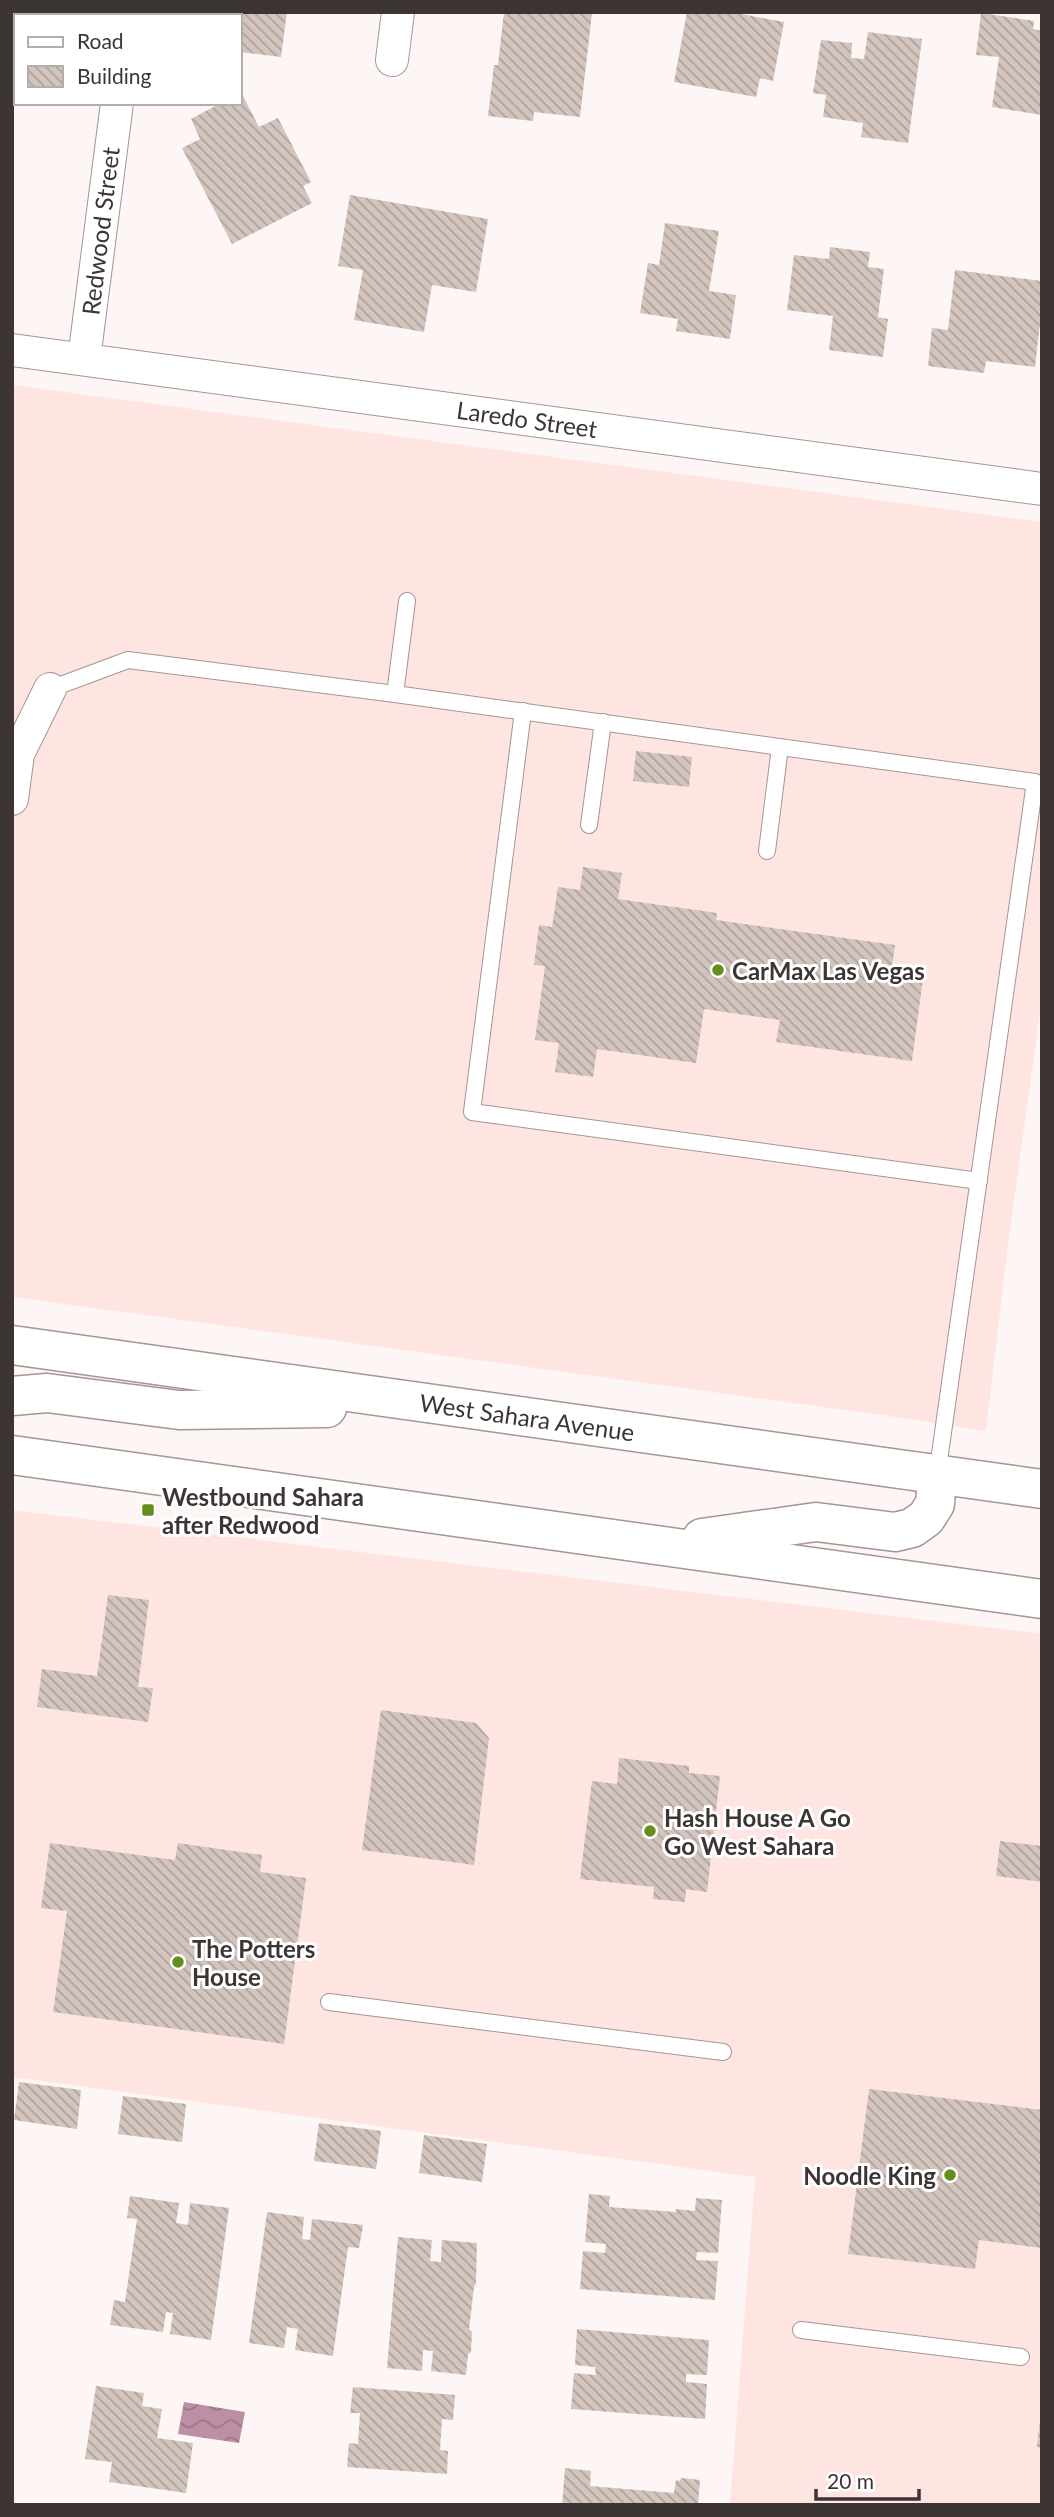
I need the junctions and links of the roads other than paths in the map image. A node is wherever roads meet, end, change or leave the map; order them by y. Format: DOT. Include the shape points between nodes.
graph roads {
  1 [pos="398,12"];
  2 [pos="392,60"];
  3 [pos="117,105"];
  4 [pos="12,350"];
  5 [pos="84,359"];
  6 [pos="1042,489"];
  7 [pos="407,601"];
  8 [pos="50,689"];
  9 [pos="395,694"];
  10 [pos="523,711"];
  11 [pos="603,722"];
  12 [pos="780,747"];
  13 [pos="12,799"];
  14 [pos="589,825"];
  15 [pos="767,851"];
  16 [pos="979,1181"];
  17 [pos="12,1345"];
  18 [pos="12,1396"];
  19 [pos="445,1406"];
  20 [pos="12,1455"];
  21 [pos="937,1475"];
  22 [pos="1042,1489"];
  23 [pos="659,1544"];
  24 [pos="1042,1599"];
  25 [pos="329,2002"];
  26 [pos="723,2052"];
  27 [pos="802,2330"];
  28 [pos="1021,2357"];
  1 -- 2 [label="street"];
  3 -- 5 [label="street, Redwood Street"];
  4 -- 5 [label="street, Laredo Street"];
  5 -- 6 [label="street, Laredo Street"];
  7 -- 9 [label="lane"];
  8 -- 9 [label="lane" via="128,660"];
  8 -- 13 [label="street" via="18,754"];
  9 -- 10 [label="lane"];
  10 -- 11 [label="lane"];
  10 -- 16 [label="lane" via="472,1112"];
  11 -- 12 [label="lane"];
  11 -- 14 [label="lane"];
  12 -- 15 [label="lane"];
  12 -- 16 [label="lane" via="1035,782"];
  16 -- 21 [label="lane"];
  17 -- 19 [label="main road, West Sahara Avenue"];
  18 -- 19 [label="main road" via="47,1393 179,1410"];
  19 -- 21 [label="main road, West Sahara Avenue"];
  20 -- 23 [label="main road"];
  21 -- 22 [label="main road, West Sahara Avenue"];
  21 -- 23 [label="main road" via="935,1504 912,1528 895,1532 816,1522"];
  23 -- 24 [label="main road"];
  25 -- 26 [label="lane"];
  27 -- 28 [label="lane"];
}
